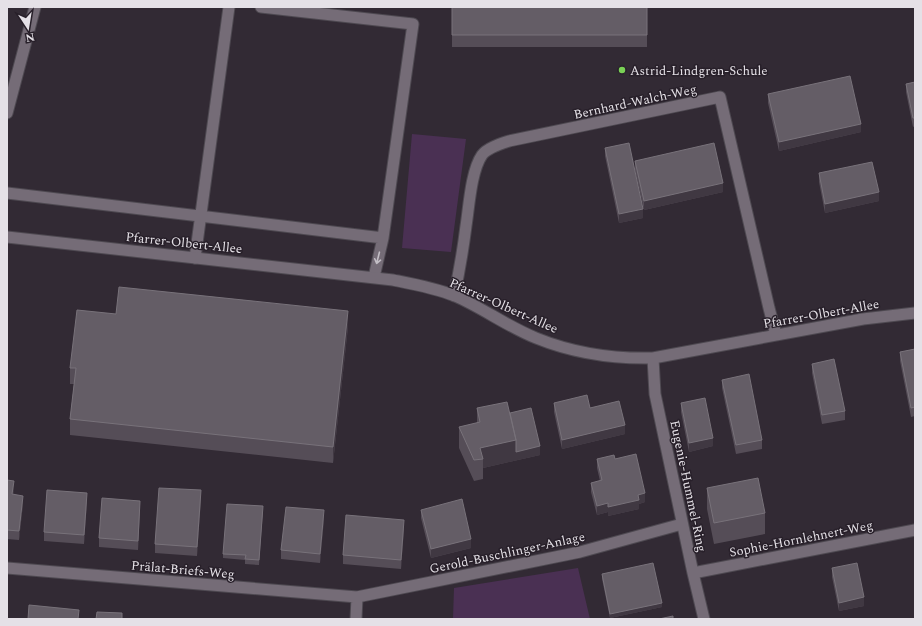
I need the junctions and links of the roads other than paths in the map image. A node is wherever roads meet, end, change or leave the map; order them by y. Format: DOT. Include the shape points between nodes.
graph roads {
  1 [pos="36,7"];
  2 [pos="229,7"];
  3 [pos="261,7"];
  4 [pos="7,113"];
  5 [pos="7,193"];
  6 [pos="201,216"];
  7 [pos="7,237"];
  8 [pos="383,238"];
  9 [pos="195,258"];
  10 [pos="374,277"];
  11 [pos="454,296"];
  12 [pos="915,313"];
  13 [pos="776,335"];
  14 [pos="653,358"];
  15 [pos="682,524"];
  16 [pos="915,530"];
  17 [pos="7,568"];
  18 [pos="693,573"];
  19 [pos="357,597"];
  20 [pos="356,619"];
  21 [pos="704,619"];
  1 -- 4 [label="street"];
  2 -- 6 [label="street"];
  3 -- 8 [label="street" via="413,24"];
  5 -- 6 [label="street"];
  6 -- 8 [label="street"];
  6 -- 9 [label="street"];
  7 -- 9 [label="street, Pfarrer-Olbert-Allee"];
  8 -- 10 [label="street, one-way"];
  9 -- 10 [label="street, Pfarrer-Olbert-Allee"];
  10 -- 11 [label="street, Pfarrer-Olbert-Allee"];
  11 -- 13 [label="street, Bernhard-Walch-Weg" via="476,165 483,154 509,141 720,97"];
  11 -- 14 [label="street, Pfarrer-Olbert-Allee" via="536,338 574,350 625,358"];
  12 -- 13 [label="street, Pfarrer-Olbert-Allee" via="862,318"];
  13 -- 14 [label="street, Pfarrer-Olbert-Allee"];
  14 -- 15 [label="street, Eugenie-Hummel-Ring" via="655,394"];
  15 -- 18 [label="street, Eugenie-Hummel-Ring"];
  15 -- 19 [label="street, Gerold-Buschlinger-Anlage" via="580,552"];
  16 -- 18 [label="street, Sophie-Hornlehnert-Weg"];
  17 -- 19 [label="street, Prälat-Briefs-Weg"];
  18 -- 21 [label="street, Eugenie-Hummel-Ring"];
  19 -- 20 [label="street"];
}
